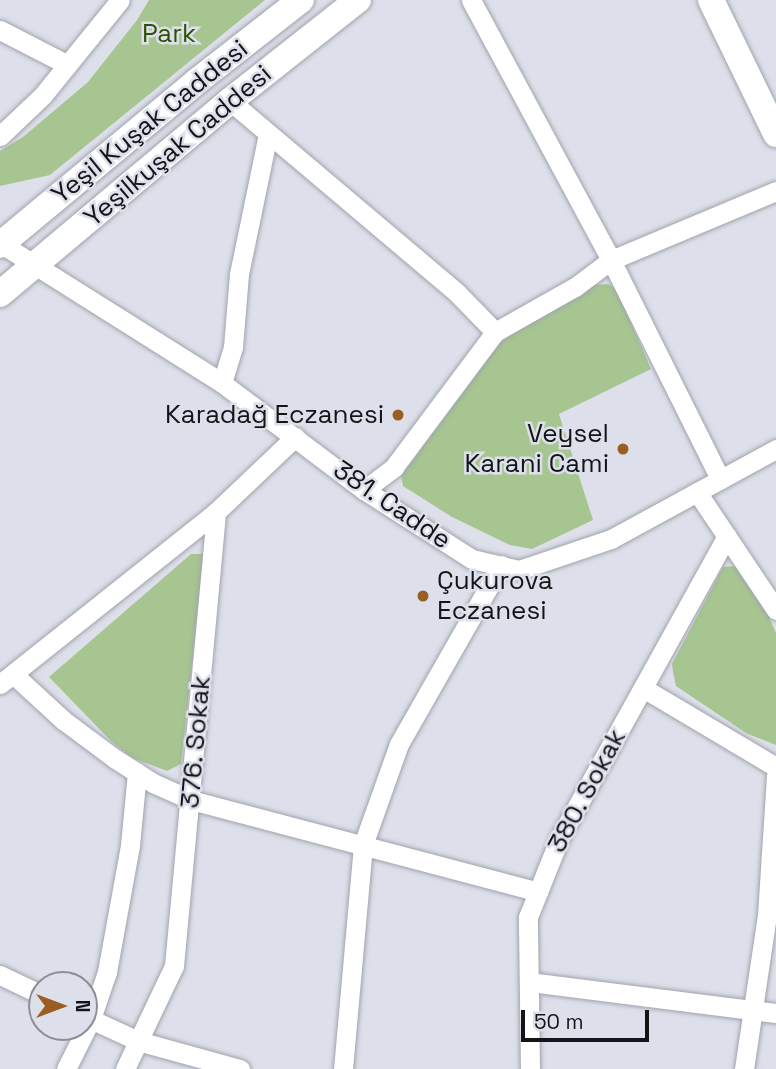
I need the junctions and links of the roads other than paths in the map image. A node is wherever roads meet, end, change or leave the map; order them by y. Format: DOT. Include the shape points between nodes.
graph roads {
  1 [pos="120,0"];
  2 [pos="301,0"];
  3 [pos="358,0"];
  4 [pos="471,0"];
  5 [pos="711,0"];
  6 [pos="0,30"];
  7 [pos="68,65"];
  8 [pos="230,101"];
  9 [pos="268,134"];
  10 [pos="776,134"];
  11 [pos="0,135"];
  12 [pos="776,191"];
  13 [pos="0,244"];
  14 [pos="611,260"];
  15 [pos="36,264"];
  16 [pos="0,294"];
  17 [pos="495,332"];
  18 [pos="222,383"];
  19 [pos="295,437"];
  20 [pos="776,449"];
  21 [pos="720,479"];
  22 [pos="364,490"];
  23 [pos="697,492"];
  24 [pos="216,512"];
  25 [pos="727,536"];
  26 [pos="501,565"];
  27 [pos="776,610"];
  28 [pos="6,679"];
  29 [pos="643,688"];
  30 [pos="776,766"];
  31 [pos="137,772"];
  32 [pos="776,775"];
  33 [pos="191,800"];
  34 [pos="363,845"];
  35 [pos="538,892"];
  36 [pos="0,975"];
  37 [pos="530,982"];
  38 [pos="98,987"];
  39 [pos="28,989"];
  40 [pos="753,1009"];
  41 [pos="776,1013"];
  42 [pos="98,1022"];
  43 [pos="78,1041"];
  44 [pos="138,1041"];
  45 [pos="66,1069"];
  46 [pos="125,1069"];
  47 [pos="240,1069"];
  48 [pos="344,1069"];
  49 [pos="530,1069"];
  50 [pos="744,1069"];
  1 -- 7 [label="street"];
  2 -- 13 [label="main road, Yeşil Kuşak Caddesi"];
  3 -- 8 [label="main road, Yeşilkuşak Caddesi"];
  4 -- 14 [label="street"];
  5 -- 10 [label="main road"];
  6 -- 7 [label="street"];
  7 -- 11 [label="street" via="43,96"];
  8 -- 9 [label="street"];
  8 -- 15 [label="main road, Yeşilkuşak Caddesi"];
  9 -- 17 [label="street" via="457,293"];
  9 -- 18 [label="street" via="239,274 233,347"];
  12 -- 14 [label="street"];
  13 -- 15 [label="street, 381. Cadde"];
  14 -- 17 [label="street" via="575,288"];
  14 -- 21 [label="street"];
  15 -- 16 [label="main road, Yeşilkuşak Caddesi"];
  15 -- 18 [label="street, 381. Cadde"];
  17 -- 22 [label="street" via="394,467"];
  18 -- 19 [label="street, 381. Cadde"];
  19 -- 22 [label="street, 381. Cadde"];
  19 -- 24 [label="street"];
  20 -- 21 [label="street, 381. Cadde"];
  21 -- 23 [label="street, 381. Cadde"];
  22 -- 26 [label="street, 381. Cadde" via="472,559"];
  23 -- 25 [label="street"];
  23 -- 26 [label="street, 381. Cadde" via="611,539 519,570"];
  24 -- 28 [label="street"];
  24 -- 33 [label="street, 376. Sokak"];
  25 -- 27 [label="street"];
  25 -- 29 [label="street, 380. Sokak"];
  26 -- 34 [label="street" via="399,744"];
  28 -- 31 [label="street"];
  29 -- 30 [label="street"];
  29 -- 35 [label="street, 380. Sokak" via="559,836"];
  31 -- 33 [label="street"];
  31 -- 38 [label="street" via="112,946"];
  32 -- 40 [label="street" via="767,915"];
  33 -- 34 [label="street"];
  33 -- 44 [label="street, 376. Sokak" via="174,966"];
  34 -- 35 [label="street"];
  34 -- 48 [label="street"];
  35 -- 37 [label="street, 380. Sokak" via="528,917"];
  36 -- 39 [label="street"];
  37 -- 40 [label="street"];
  37 -- 49 [label="street, 380. Sokak"];
  40 -- 41 [label="street"];
  40 -- 50 [label="street"];
  42 -- 44 [label="street"];
  43 -- 45 [label="street"];
  44 -- 46 [label="street, 376. Sokak"];
  44 -- 47 [label="street"];
}
